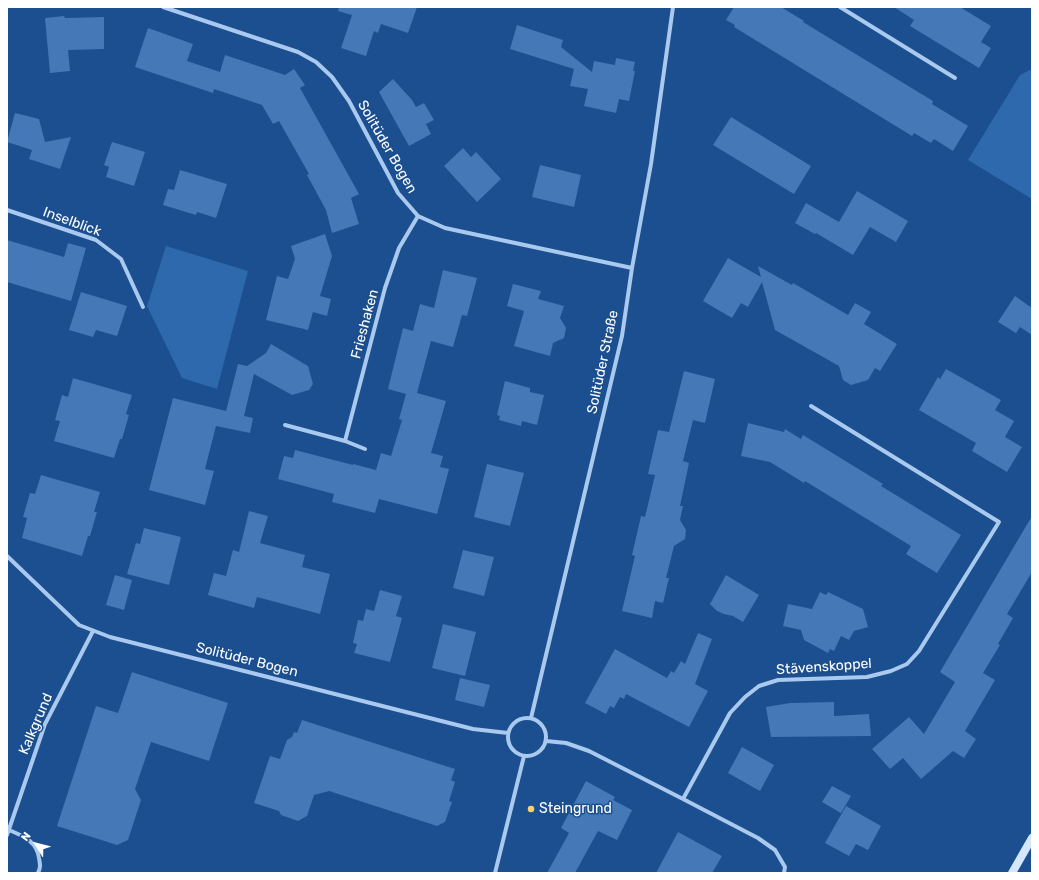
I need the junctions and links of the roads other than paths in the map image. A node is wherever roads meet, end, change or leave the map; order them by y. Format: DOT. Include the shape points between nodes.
graph roads {
  1 [pos="163,7"];
  2 [pos="673,7"];
  3 [pos="840,7"];
  4 [pos="955,78"];
  5 [pos="7,210"];
  6 [pos="418,216"];
  7 [pos="632,268"];
  8 [pos="143,307"];
  9 [pos="811,406"];
  10 [pos="285,425"];
  11 [pos="345,441"];
  12 [pos="365,449"];
  13 [pos="7,556"];
  14 [pos="93,631"];
  15 [pos="531,718"];
  16 [pos="508,733"];
  17 [pos="546,740"];
  18 [pos="524,756"];
  19 [pos="683,799"];
  20 [pos="9,830"];
  21 [pos="7,835"];
  22 [pos="1032,838"];
  23 [pos="38,873"];
  24 [pos="495,873"];
  25 [pos="784,873"];
  26 [pos="1012,873"];
  1 -- 6 [label="street, Solitüder Bogen" via="298,52 316,62 332,77 349,101 398,193"];
  2 -- 7 [label="street, Solitüder Straße" via="651,164"];
  3 -- 4 [label="street"];
  5 -- 8 [label="street, Inselblick" via="96,240 121,260"];
  6 -- 7 [label="street, Solitüder Bogen" via="445,228"];
  6 -- 11 [label="street, Frieshaken" via="399,248 385,288"];
  7 -- 15 [label="street, Solitüder Straße" via="622,336"];
  9 -- 19 [label="street, Stävenskoppel" via="999,522 919,651 907,664 891,672 867,677 778,680 760,686 730,713"];
  10 -- 11 [label="street"];
  11 -- 12 [label="street"];
  13 -- 14 [label="street, Solitüder Bogen" via="79,625"];
  14 -- 16 [label="street, Solitüder Bogen" via="466,727"];
  14 -- 20 [label="street, Kalkgrund" via="45,724"];
  15 -- 16 [label="street" via="516,721"];
  15 -- 17 [label="street" via="543,726"];
  16 -- 18 [label="street" via="511,748"];
  17 -- 18 [label="street" via="538,753"];
  17 -- 19 [label="street" via="566,743 589,751"];
  18 -- 24 [label="street"];
  19 -- 25 [label="street" via="758,838 775,850 785,867"];
  20 -- 21 [label="street, Kalkgrund"];
  20 -- 23 [label="street" via="25,836 38,850 41,867"];
  22 -- 26 [label="main road"];
}
